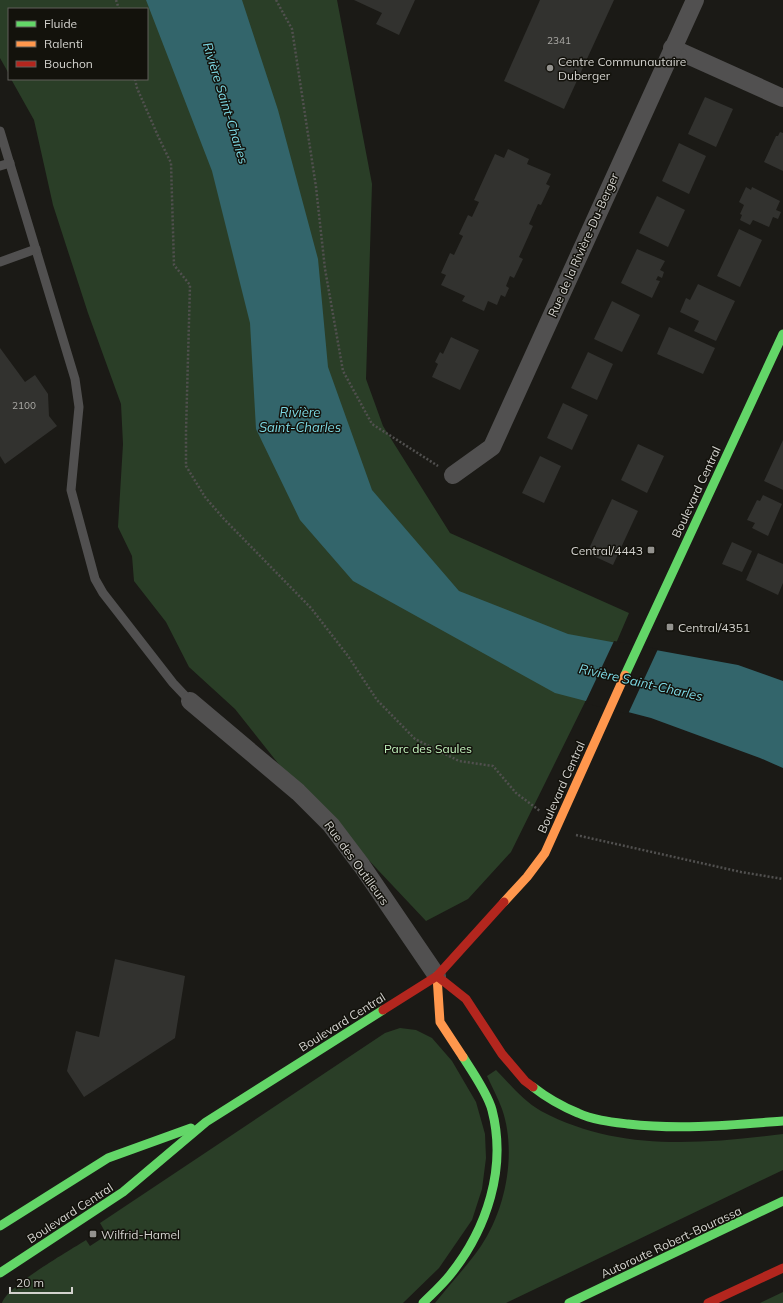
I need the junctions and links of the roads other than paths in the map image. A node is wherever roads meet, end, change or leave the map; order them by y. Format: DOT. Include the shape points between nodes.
graph roads {
  1 [pos="695,0"];
  2 [pos="672,48"];
  3 [pos="783,98"];
  4 [pos="0,131"];
  5 [pos="10,163"];
  6 [pos="0,166"];
  7 [pos="36,249"];
  8 [pos="0,262"];
  9 [pos="783,334"];
  10 [pos="453,475"];
  11 [pos="190,701"];
  12 [pos="437,976"];
  13 [pos="783,1121"];
  14 [pos="206,1122"];
  15 [pos="783,1201"];
  16 [pos="0,1226"];
  17 [pos="783,1268"];
  18 [pos="0,1273"];
  19 [pos="423,1303"];
  20 [pos="569,1303"];
  21 [pos="708,1303"];
  1 -- 2 [label="street, Rue de la Rivière-Du-Berger"];
  2 -- 3 [label="street"];
  2 -- 10 [label="street, Rue de la Rivière-Du-Berger" via="492,447"];
  4 -- 5 [label="lane"];
  5 -- 6 [label="lane"];
  5 -- 7 [label="lane"];
  7 -- 8 [label="lane"];
  7 -- 11 [label="lane" via="75,379 79,407 71,490 95,578 103,593"];
  9 -- 12 [label="main road, Boulevard Central" via="545,853 527,877"];
  11 -- 12 [label="street, Rue des Outilleurs" via="298,792 331,825"];
  12 -- 13 [label="main road" via="466,1000 502,1054 524,1081 552,1100 580,1114 612,1122 648,1126 706,1127"];
  12 -- 14 [label="main road, Boulevard Central"];
  12 -- 19 [label="main road" via="440,1022 477,1078 492,1109 497,1140 497,1167 493,1189 474,1240 450,1275"];
  14 -- 16 [label="main road, Boulevard Central" via="108,1158"];
  14 -- 18 [label="main road, Boulevard Central" via="123,1192"];
  15 -- 20 [label="main road, Autoroute Robert-Bourassa"];
  17 -- 21 [label="main road"];
}
